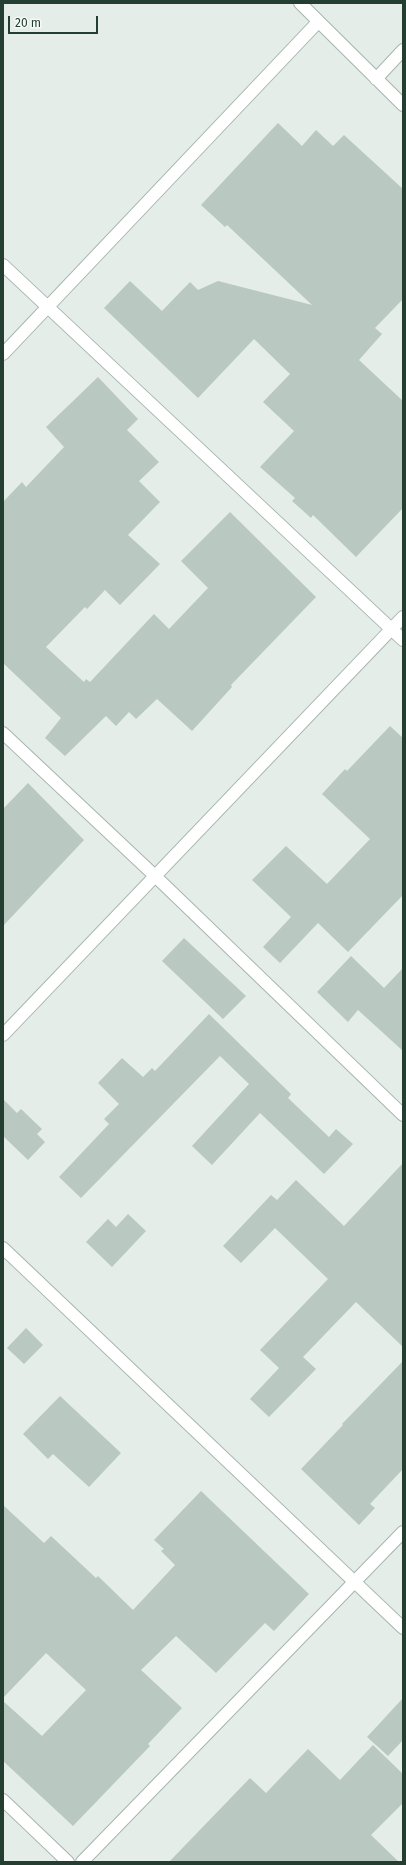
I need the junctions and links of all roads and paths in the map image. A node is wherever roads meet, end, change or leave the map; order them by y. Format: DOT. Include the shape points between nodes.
graph roads {
  1 [pos="300,3"];
  2 [pos="318,22"];
  3 [pos="403,50"];
  4 [pos="376,79"];
  5 [pos="403,105"];
  6 [pos="3,264"];
  7 [pos="47,307"];
  8 [pos="3,354"];
  9 [pos="403,617"];
  10 [pos="391,629"];
  11 [pos="403,640"];
  12 [pos="3,733"];
  13 [pos="154,875"];
  14 [pos="3,1035"];
  15 [pos="403,1115"];
  16 [pos="3,1248"];
  17 [pos="403,1532"];
  18 [pos="354,1583"];
  19 [pos="403,1628"];
  20 [pos="3,1800"];
  21 [pos="68,1862"];
  22 [pos="82,1862"];
  1 -- 2 [label="street"];
  2 -- 4 [label="street"];
  2 -- 7 [label="street"];
  3 -- 4 [label="street"];
  4 -- 5 [label="street"];
  6 -- 7 [label="street"];
  7 -- 8 [label="street"];
  7 -- 10 [label="street"];
  9 -- 10 [label="street"];
  10 -- 11 [label="street"];
  10 -- 13 [label="street"];
  12 -- 13 [label="street"];
  13 -- 14 [label="street"];
  13 -- 15 [label="street"];
  16 -- 18 [label="street"];
  17 -- 18 [label="street"];
  18 -- 19 [label="street"];
  18 -- 22 [label="street"];
  20 -- 21 [label="street"];
}
